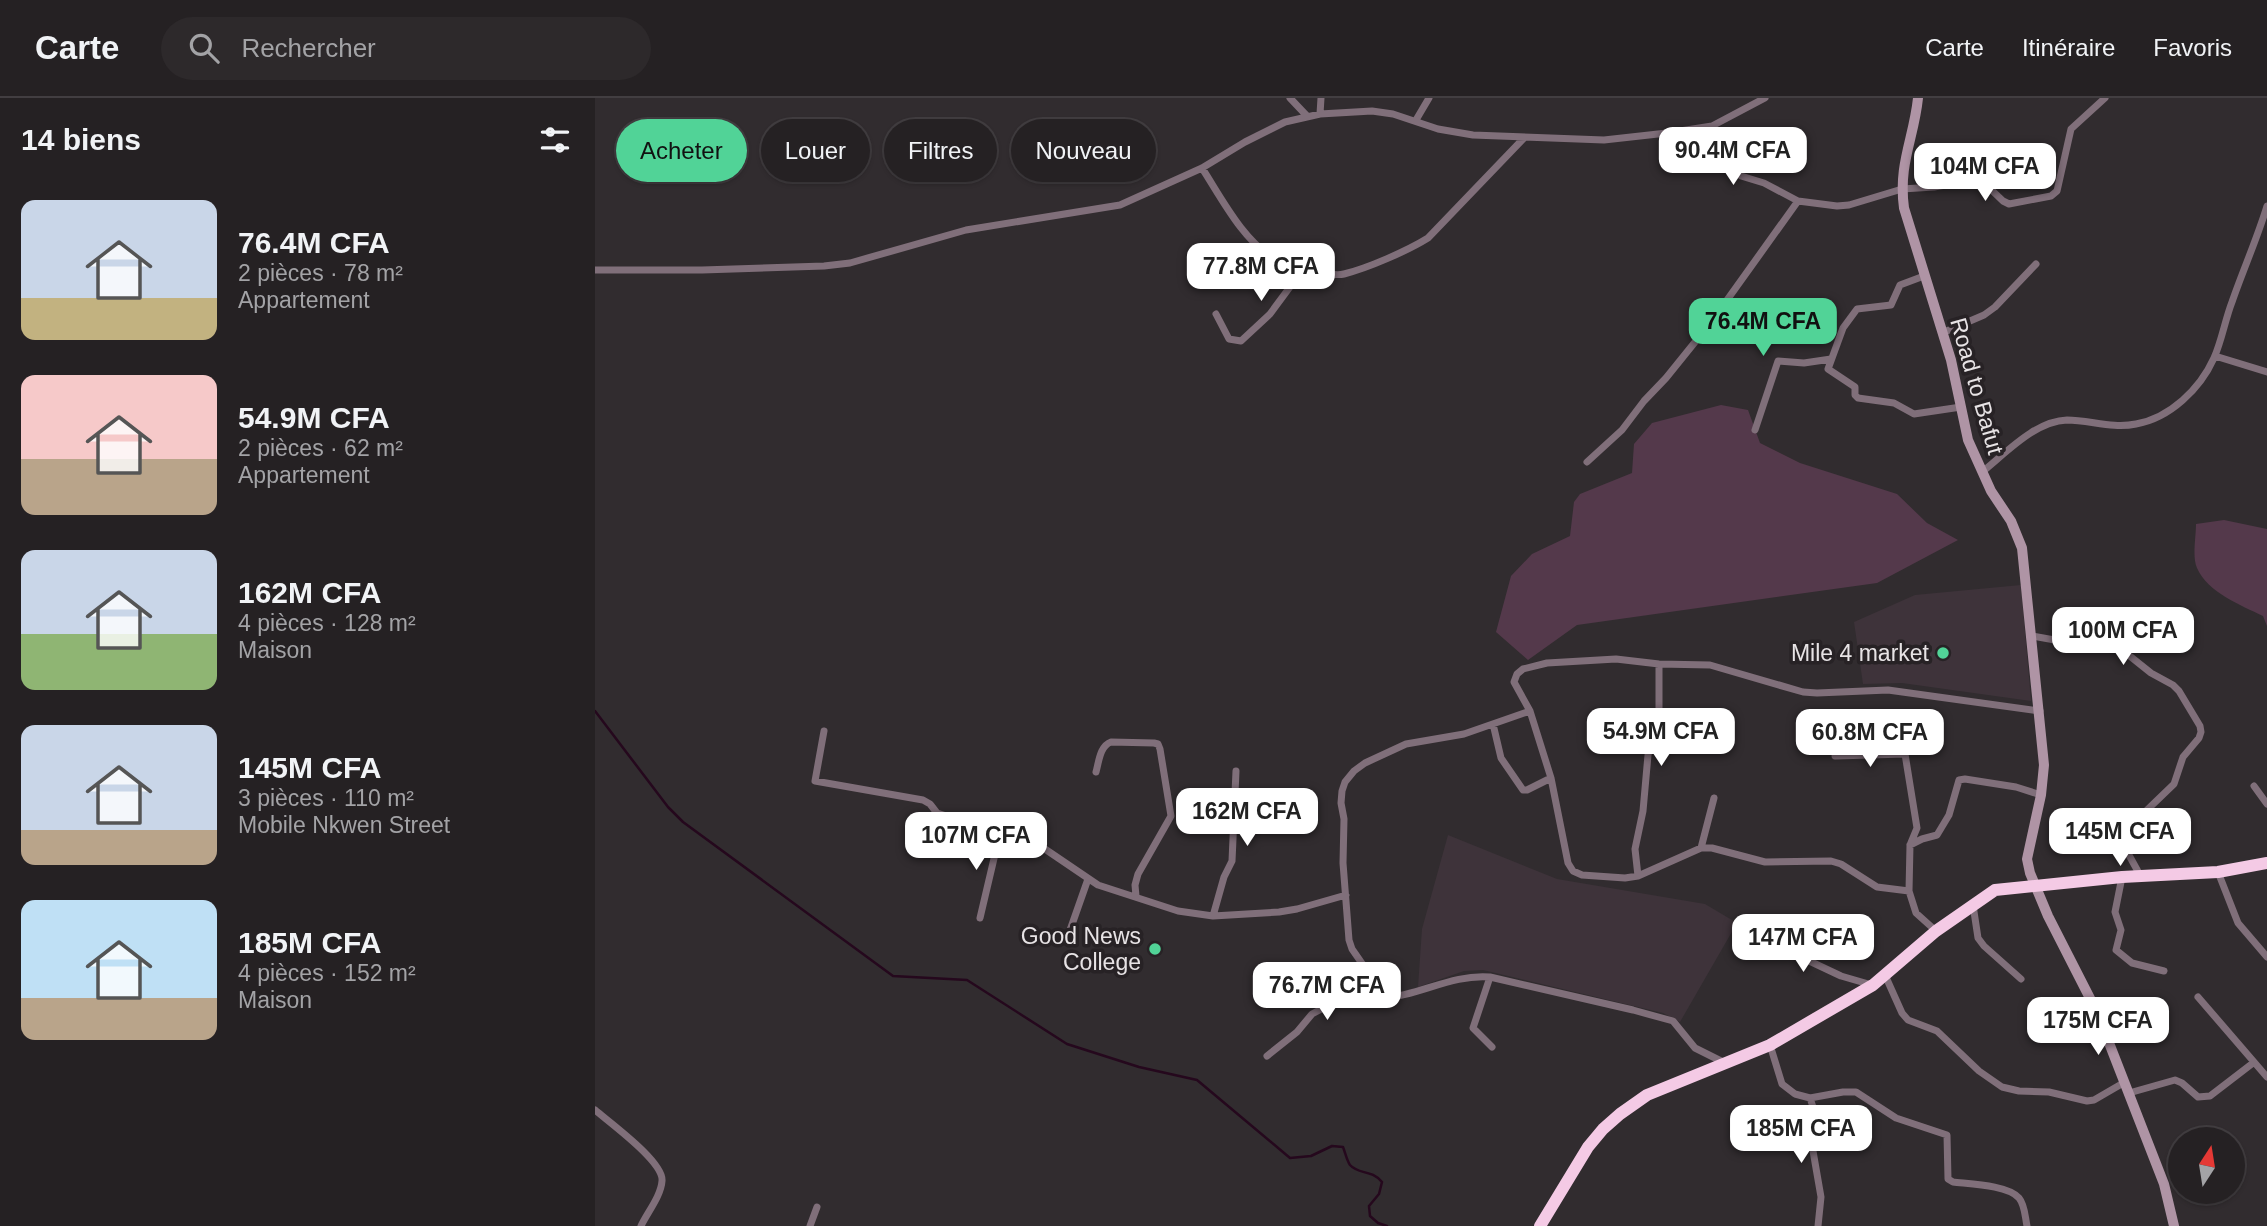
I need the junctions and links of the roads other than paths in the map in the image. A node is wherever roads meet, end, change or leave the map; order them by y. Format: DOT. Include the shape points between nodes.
graph roads {
  1 [pos="1290,98"];
  2 [pos="1321,98"];
  3 [pos="1429,98"];
  4 [pos="1765,98"];
  5 [pos="1918,98"];
  6 [pos="2105,98"];
  7 [pos="1320,114"];
  8 [pos="1307,116"];
  9 [pos="1416,120"];
  10 [pos="1712,126"];
  11 [pos="1524,138"];
  12 [pos="1202,168"];
  13 [pos="1902,189"];
  14 [pos="1798,201"];
  15 [pos="2267,206"];
  16 [pos="2036,264"];
  17 [pos="1304,268"];
  18 [pos="595,270"];
  19 [pos="1924,276"];
  20 [pos="1216,314"];
  21 [pos="1942,333"];
  22 [pos="2215,356"];
  23 [pos="1831,359"];
  24 [pos="2267,372"];
  25 [pos="1961,407"];
  26 [pos="1755,430"];
  27 [pos="1587,462"];
  28 [pos="1982,472"];
  29 [pos="2032,636"];
  30 [pos="1659,664"];
  31 [pos="1530,711"];
  32 [pos="2040,711"];
  33 [pos="1493,724"];
  34 [pos="824,732"];
  35 [pos="1905,735"];
  36 [pos="1905,754"];
  37 [pos="1835,756"];
  38 [pos="1236,771"];
  39 [pos="1097,772"];
  40 [pos="1551,778"];
  41 [pos="2254,786"];
  42 [pos="2041,794"];
  43 [pos="1714,798"];
  44 [pos="2267,804"];
  45 [pos="1000,833"];
  46 [pos="1910,845"];
  47 [pos="1701,848"];
  48 [pos="2267,863"];
  49 [pos="2218,872"];
  50 [pos="1638,876"];
  51 [pos="2122,877"];
  52 [pos="2141,877"];
  53 [pos="1088,879"];
  54 [pos="2035,886"];
  55 [pos="1909,891"];
  56 [pos="1346,895"];
  57 [pos="1136,896"];
  58 [pos="1972,904"];
  59 [pos="1213,916"];
  60 [pos="979,918"];
  61 [pos="1748,925"];
  62 [pos="1936,931"];
  63 [pos="1069,933"];
  64 [pos="2267,957"];
  65 [pos="2164,971"];
  66 [pos="1885,975"];
  67 [pos="1490,977"];
  68 [pos="2021,979"];
  69 [pos="1873,985"];
  70 [pos="2198,997"];
  71 [pos="1387,998"];
  72 [pos="1770,1045"];
  73 [pos="1492,1047"];
  74 [pos="1267,1056"];
  75 [pos="1723,1062"];
  76 [pos="2253,1063"];
  77 [pos="2267,1077"];
  78 [pos="2125,1082"];
  79 [pos="2129,1093"];
  80 [pos="1810,1098"];
  81 [pos="595,1110"];
  82 [pos="817,1207"];
  83 [pos="1542,1225"];
  84 [pos="641,1226"];
  85 [pos="810,1226"];
  86 [pos="1818,1226"];
  87 [pos="2027,1226"];
  88 [pos="2174,1226"];
  1 -- 8 [label="street"];
  2 -- 7 [label="street"];
  3 -- 9 [label="street"];
  4 -- 10 [label="street"];
  5 -- 13 [label="street, Road to Bafut"];
  6 -- 13 [label="street" via="2071,129 2057,191 2051,195 2009,204 1980,179"];
  7 -- 8 [label="street"];
  7 -- 9 [label="street" via="1372,111"];
  8 -- 12 [label="street" via="1285,122"];
  9 -- 11 [label="street" via="1464,134"];
  10 -- 11 [label="street" via="1604,140"];
  10 -- 14 [label="street" via="1734,171"];
  11 -- 17 [label="street" via="1436,230 1413,247 1342,275"];
  12 -- 17 [label="street" via="1251,239 1276,261"];
  12 -- 18 [label="street" via="1119,205 966,230 850,262"];
  13 -- 14 [label="street" via="1849,205"];
  13 -- 19 [label="street, Road to Bafut"];
  14 -- 27 [label="street" via="1666,378 1622,430"];
  15 -- 22 [label="street"];
  16 -- 21 [label="street" via="1995,307"];
  17 -- 20 [label="street" via="1270,314 1241,341 1229,339"];
  19 -- 21 [label="street, Road to Bafut"];
  19 -- 23 [label="street" via="1900,285 1891,306 1857,309 1843,328"];
  21 -- 25 [label="street, Road to Bafut"];
  22 -- 24 [label="street"];
  22 -- 28 [label="street" via="2196,385 2164,415 2116,426 2052,422"];
  23 -- 25 [label="street" via="1828,369 1855,387 1858,398 1894,402 1914,414"];
  23 -- 26 [label="street" via="1778,361"];
  25 -- 28 [label="street, Road to Bafut"];
  28 -- 29 [label="street, Road to Bafut" via="2010,517 2022,548"];
  29 -- 32 [label="street, Road to Bafut"];
  29 -- 52 [label="street" via="2121,649 2173,685 2200,726 2199,738 2183,757 2174,784 2147,810 2125,842"];
  30 -- 31 [label="street" via="1616,659 1523,669 1514,682"];
  30 -- 32 [label="street" via="1710,665 1803,692 1888,690"];
  30 -- 50 [label="street" via="1659,710 1635,849"];
  31 -- 33 [label="street"];
  31 -- 40 [label="street"];
  32 -- 42 [label="street, Road to Bafut"];
  33 -- 40 [label="street" via="1501,758 1523,790"];
  33 -- 56 [label="street" via="1406,744 1354,771 1342,791"];
  34 -- 45 [label="street" via="815,780 923,800 937,813"];
  35 -- 36 [label="street"];
  36 -- 37 [label="street"];
  36 -- 46 [label="street" via="1917,828"];
  38 -- 59 [label="street" via="1232,861"];
  39 -- 57 [label="street" via="1105,744 1158,744 1171,816 1138,874"];
  40 -- 50 [label="street" via="1573,871 1581,876"];
  41 -- 44 [label="street"];
  42 -- 46 [label="street" via="1959,780 1949,815 1937,835"];
  42 -- 54 [label="street, Road to Bafut" via="2027,859"];
  43 -- 47 [label="street"];
  45 -- 53 [label="street" via="1050,851"];
  45 -- 60 [label="street"];
  46 -- 55 [label="street"];
  47 -- 50 [label="street"];
  47 -- 55 [label="street" via="1765,862 1831,861 1877,887"];
  48 -- 49 [label="highway"];
  49 -- 52 [label="highway"];
  49 -- 64 [label="street" via="2238,923"];
  51 -- 52 [label="highway"];
  51 -- 54 [label="highway"];
  51 -- 65 [label="street" via="2115,912 2121,930 2116,950 2132,963"];
  53 -- 57 [label="street"];
  53 -- 63 [label="street"];
  54 -- 58 [label="highway" via="1995,890"];
  54 -- 78 [label="street, Road to Bafut" via="2097,1012"];
  55 -- 62 [label="street" via="1916,913"];
  56 -- 59 [label="street" via="1297,909"];
  56 -- 71 [label="street" via="1352,949"];
  57 -- 59 [label="street" via="1178,911"];
  58 -- 62 [label="highway"];
  58 -- 68 [label="street" via="1978,938"];
  61 -- 69 [label="street" via="1813,963"];
  62 -- 66 [label="highway"];
  66 -- 69 [label="highway"];
  66 -- 78 [label="street" via="1908,1020 1933,1028 2002,1087 2087,1101"];
  67 -- 71 [label="street" via="1468,976"];
  67 -- 73 [label="street" via="1473,1028"];
  67 -- 75 [label="street" via="1673,1021 1695,1048"];
  69 -- 72 [label="highway"];
  70 -- 76 [label="street"];
  71 -- 74 [label="street" via="1344,997 1312,1014"];
  72 -- 75 [label="highway"];
  72 -- 80 [label="street" via="1782,1084"];
  75 -- 83 [label="highway" via="1647,1095 1602,1129"];
  76 -- 77 [label="street"];
  76 -- 79 [label="street" via="2210,1096 2198,1097 2175,1080"];
  78 -- 79 [label="street, Road to Bafut"];
  79 -- 88 [label="street, Road to Bafut" via="2164,1185"];
  80 -- 86 [label="street" via="1821,1197"];
  80 -- 87 [label="street" via="1856,1093 1896,1118 1947,1135 1948,1180 2015,1195 2023,1205"];
  81 -- 84 [label="street" via="650,1158 663,1177"];
  82 -- 85 [label="street"];
}
